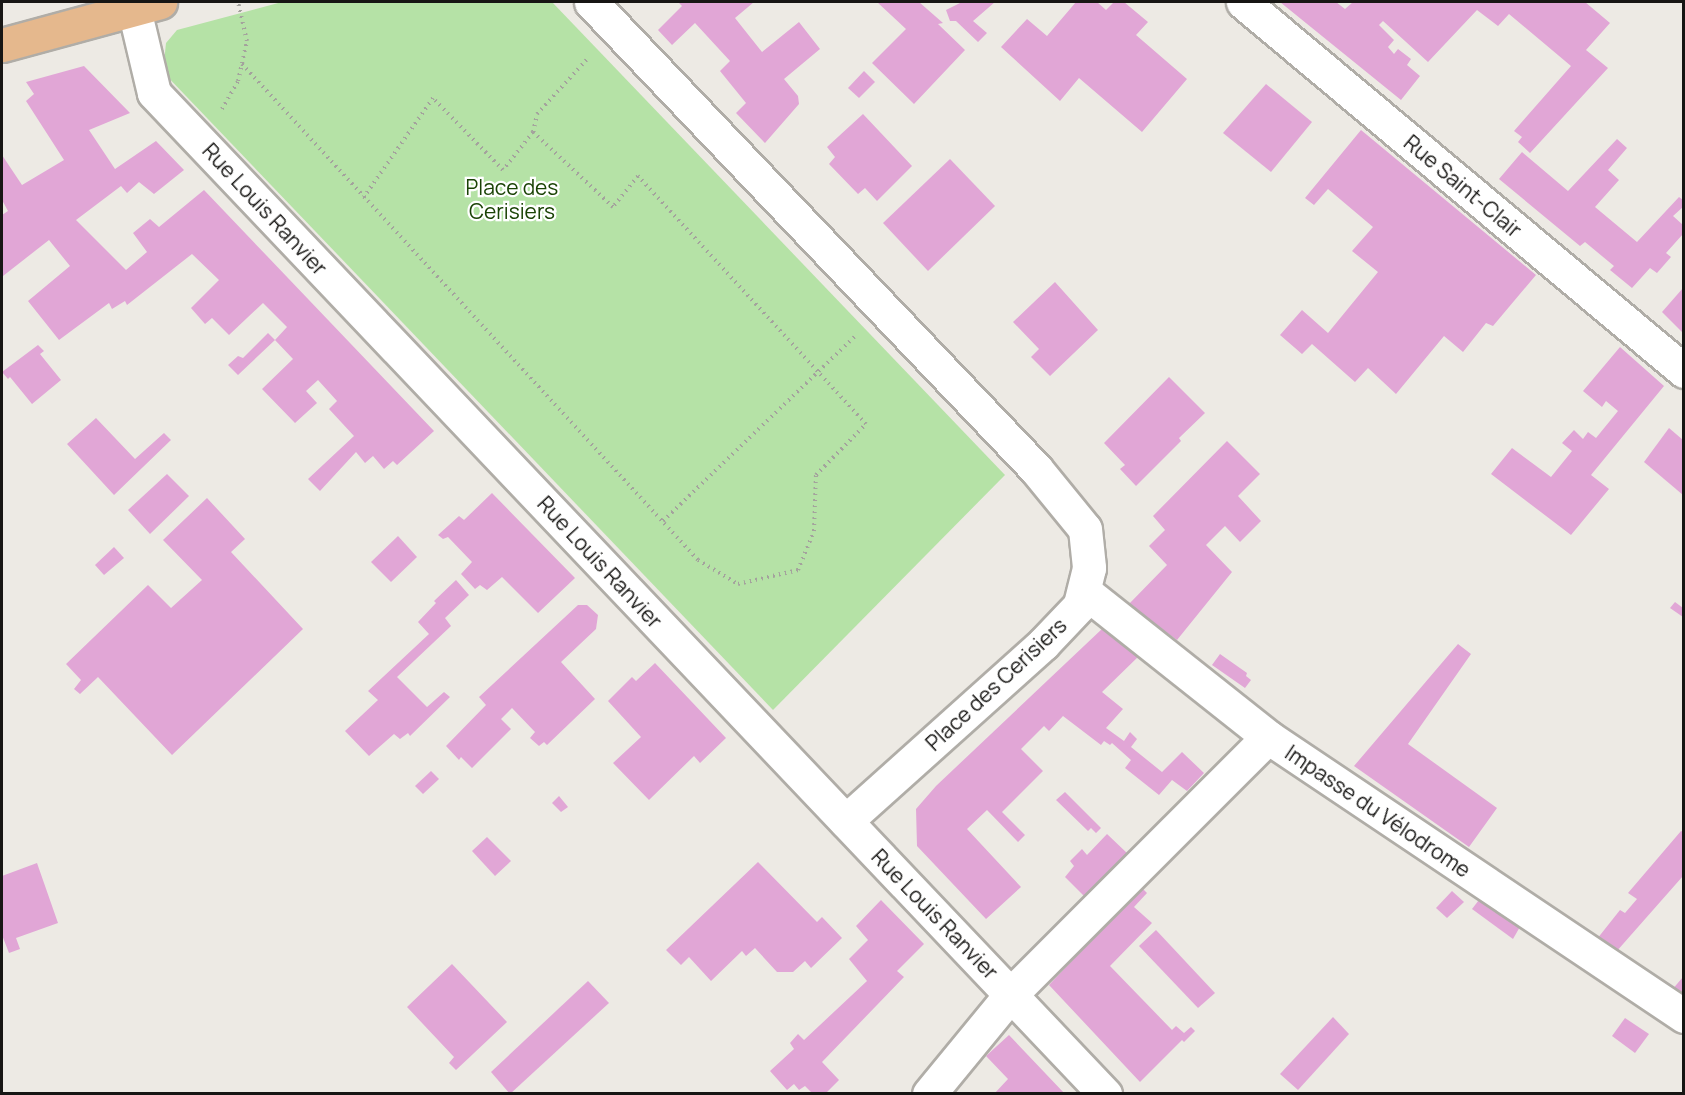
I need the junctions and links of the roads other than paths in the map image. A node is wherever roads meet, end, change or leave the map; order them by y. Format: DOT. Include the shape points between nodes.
graph roads {
  1 [pos="591,2"];
  2 [pos="1243,2"];
  3 [pos="136,8"];
  4 [pos="2,45"];
  5 [pos="1683,371"];
  6 [pos="1084,591"];
  7 [pos="1268,737"];
  8 [pos="846,820"];
  9 [pos="1011,994"];
  10 [pos="1683,1016"];
  11 [pos="929,1094"];
  12 [pos="1105,1094"];
  1 -- 6 [label="street, Place des Cerisiers" via="1036,469 1085,529 1089,568"];
  2 -- 5 [label="street, Rue Saint-Clair"];
  3 -- 4 [label="main road"];
  3 -- 8 [label="street, Rue Louis Ranvier" via="154,93"];
  6 -- 7 [label="street, Impasse du Vélodrome"];
  6 -- 8 [label="street, Place des Cerisiers" via="1080,605 1043,644"];
  7 -- 9 [label="street"];
  7 -- 10 [label="street, Impasse du Vélodrome"];
  8 -- 9 [label="street, Rue Louis Ranvier"];
  9 -- 11 [label="street"];
  9 -- 12 [label="street, Rue Louis Ranvier"];
}
